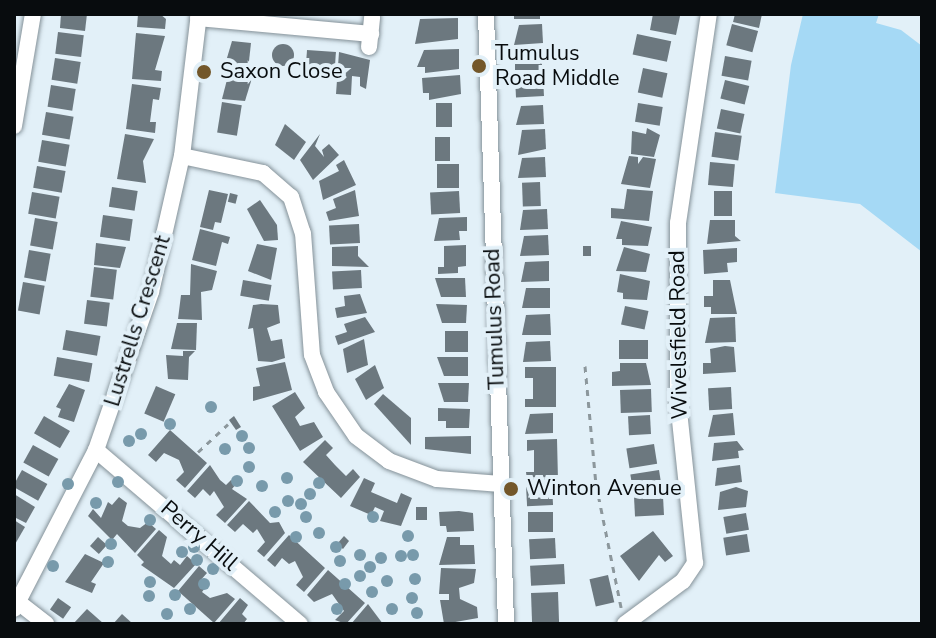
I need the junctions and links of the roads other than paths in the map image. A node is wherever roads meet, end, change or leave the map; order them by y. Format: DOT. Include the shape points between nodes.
graph roads {
  1 [pos="33,14"];
  2 [pos="486,14"];
  3 [pos="709,14"];
  4 [pos="199,16"];
  5 [pos="371,33"];
  6 [pos="14,126"];
  7 [pos="182,156"];
  8 [pos="96,450"];
  9 [pos="501,484"];
  10 [pos="16,606"];
  11 [pos="46,624"];
  12 [pos="300,624"];
  13 [pos="506,624"];
  14 [pos="626,624"];
  1 -- 6 [label="street"];
  2 -- 9 [label="street, Tumulus Road"];
  3 -- 14 [label="street, Wivelsfield Road" via="681,177 677,254 678,402 695,563 683,581"];
  4 -- 5 [label="street"];
  4 -- 7 [label="street, Lustrells Crescent"];
  7 -- 8 [label="street, Lustrells Crescent" via="151,292"];
  7 -- 9 [label="street" via="263,173 291,197 303,233 312,355 326,392 356,436 389,461 437,479"];
  8 -- 10 [label="street, Lustrells Crescent"];
  8 -- 12 [label="street, Perry Hill"];
  9 -- 13 [label="street, Tumulus Road"];
  10 -- 11 [label="street"];
}
